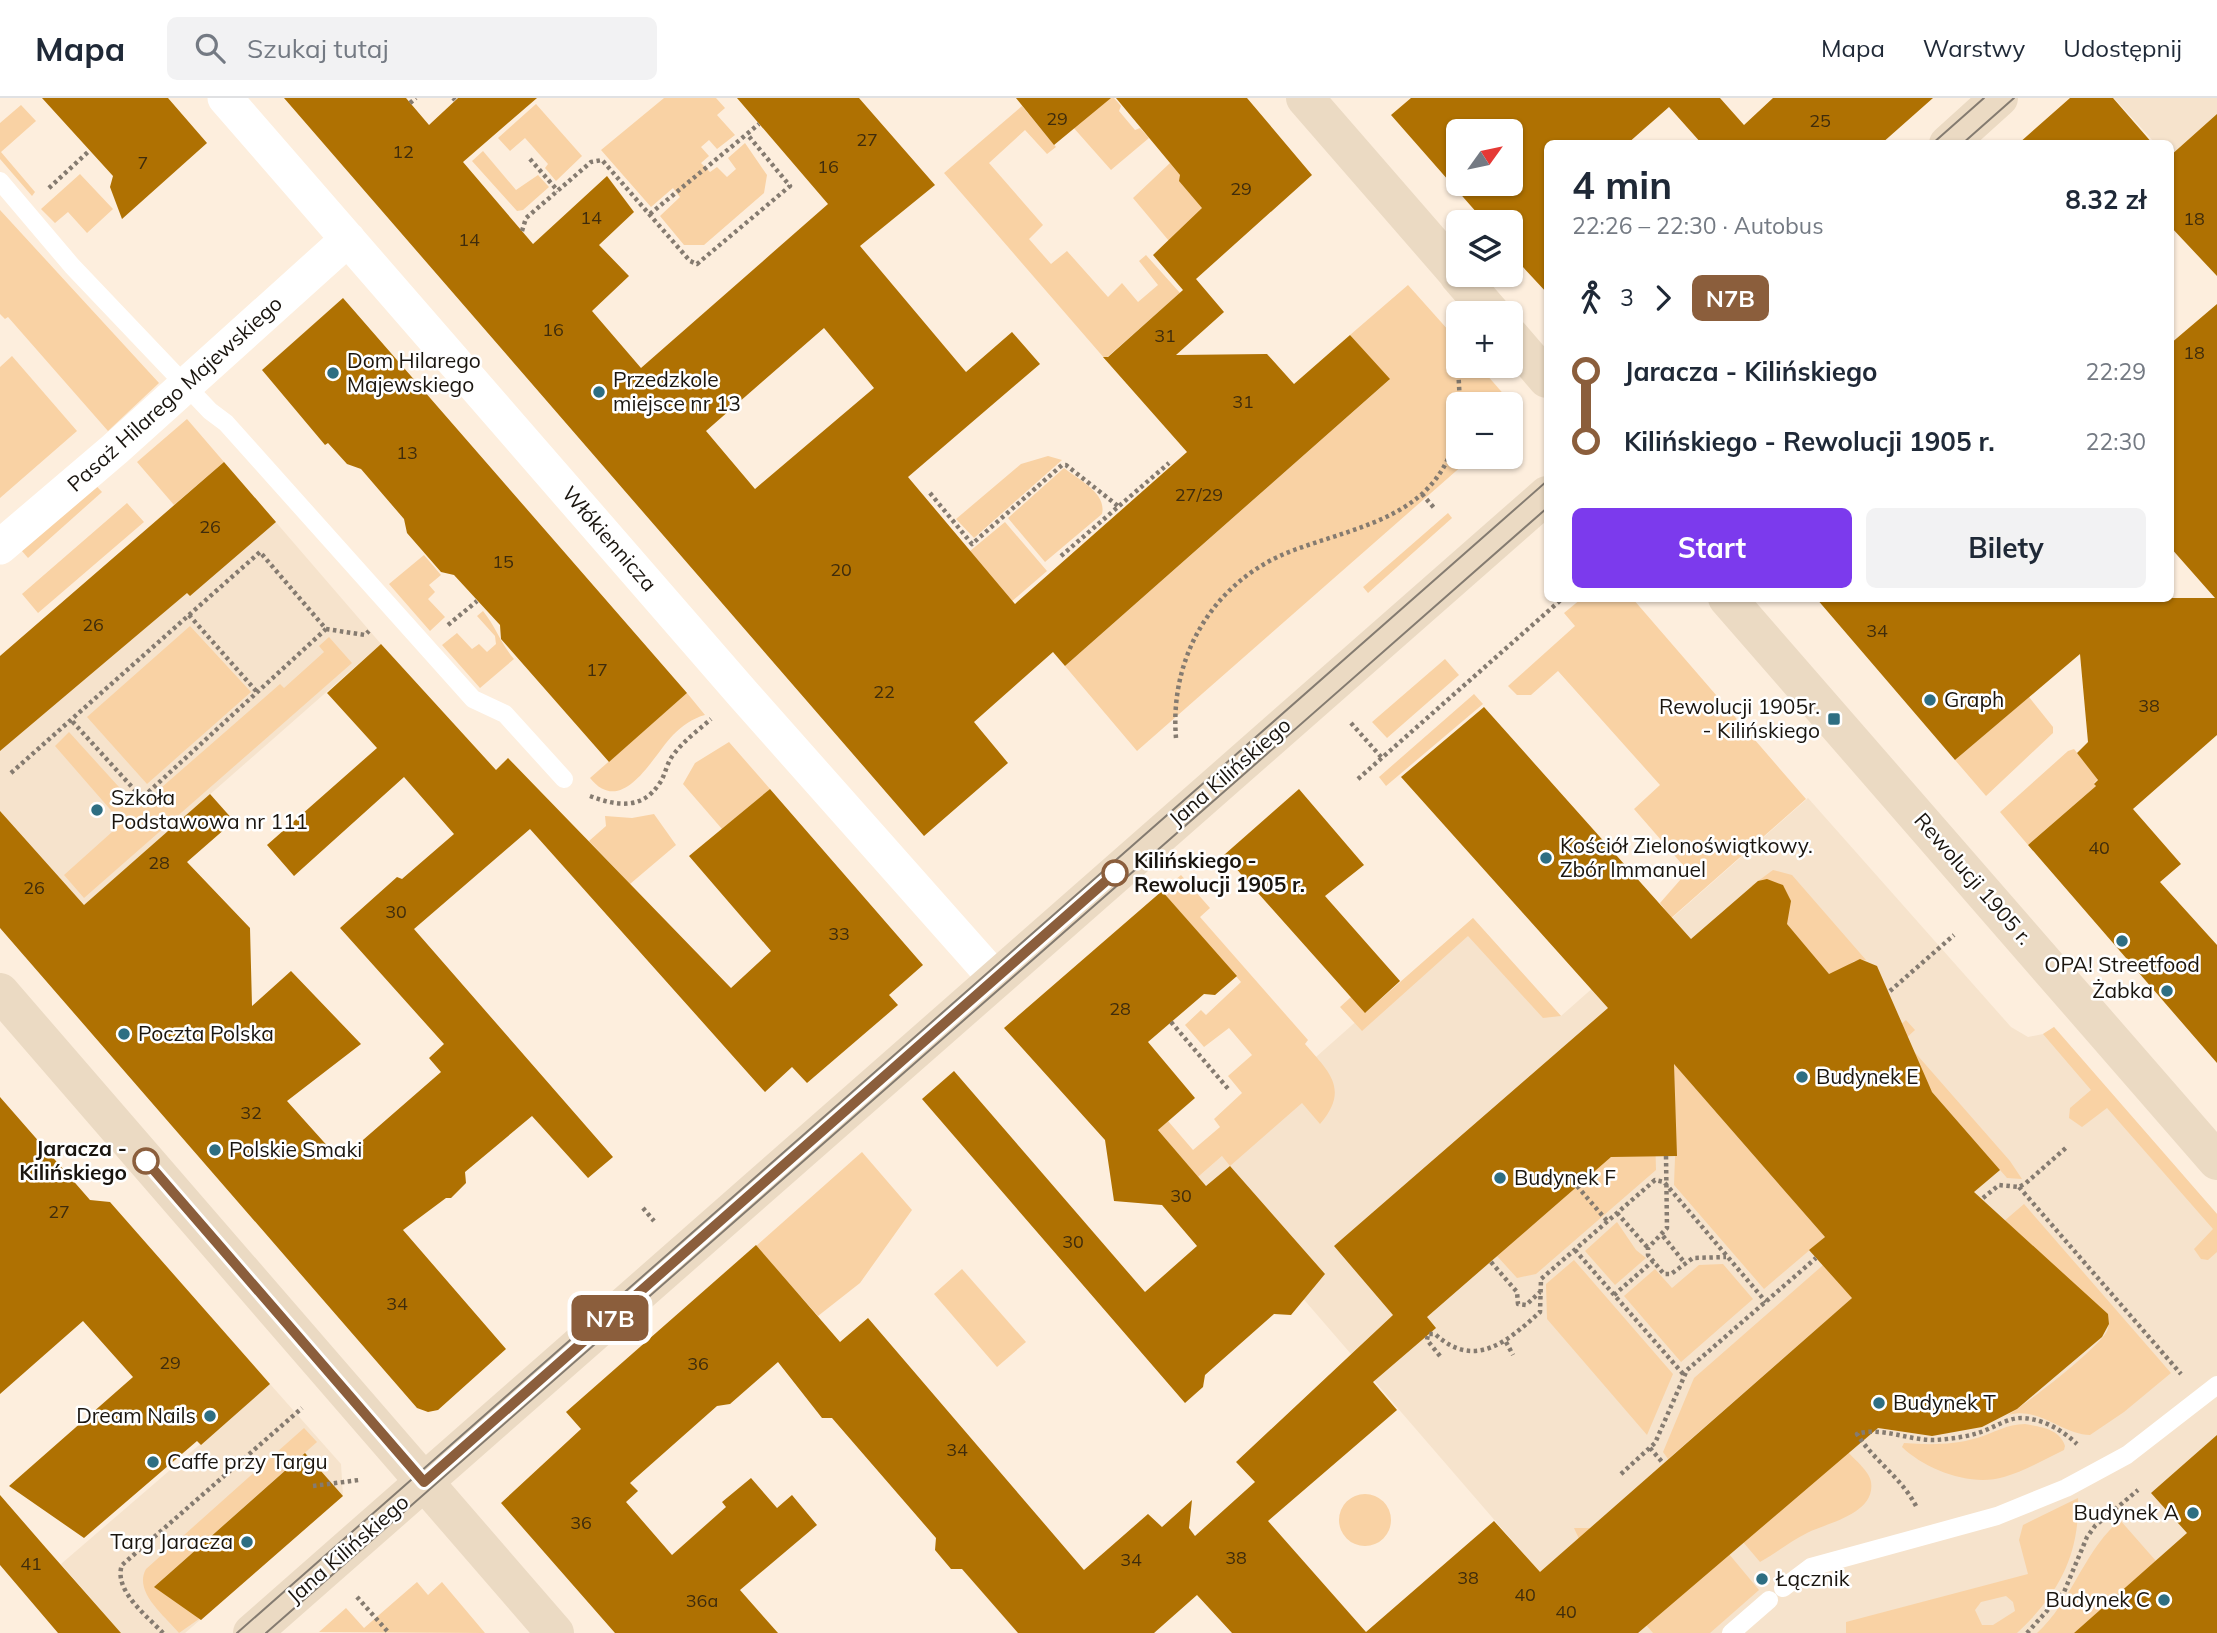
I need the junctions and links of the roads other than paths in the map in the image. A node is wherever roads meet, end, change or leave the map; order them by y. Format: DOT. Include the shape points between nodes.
graph roads {
  1 [pos="225,98"];
  2 [pos="1305,98"];
  3 [pos="1999,98"];
  4 [pos="1952,140"];
  5 [pos="0,181"];
  6 [pos="348,239"];
  7 [pos="1446,261"];
  8 [pos="1468,287"];
  9 [pos="1481,301"];
  10 [pos="1523,351"];
  11 [pos="1544,376"];
  12 [pos="185,385"];
  13 [pos="1544,498"];
  14 [pos="0,547"];
  15 [pos="1730,602"];
  16 [pos="564,779"];
  17 [pos="995,978"];
  18 [pos="0,992"];
  19 [pos="2217,1161"];
  20 [pos="2217,1385"];
  21 [pos="424,1482"];
  22 [pos="1783,1588"];
  23 [pos="1769,1600"];
  24 [pos="252,1633"];
  25 [pos="555,1633"];
  26 [pos="1731,1633"];
  1 -- 6 [label="street, Włókiennicza"];
  2 -- 7 [label="street"];
  3 -- 4 [label="street"];
  5 -- 12 [label="lane" via="72,266"];
  6 -- 12 [label="street, Pasaż Hilarego Majewskiego"];
  6 -- 17 [label="street, Włókiennicza"];
  8 -- 9 [label="street"];
  10 -- 11 [label="street"];
  12 -- 14 [label="street, Pasaż Hilarego Majewskiego"];
  12 -- 16 [label="lane" via="226,423 473,699 505,714"];
  13 -- 17 [label="street, Jana Kilińskiego"];
  15 -- 19 [label="street, Rewolucji 1905 r."];
  17 -- 21 [label="street, Jana Kilińskiego"];
  18 -- 21 [label="street"];
  20 -- 22 [label="lane" via="2155,1435 2098,1472 1997,1516 1811,1567"];
  21 -- 24 [label="street, Jana Kilińskiego"];
  21 -- 25 [label="street"];
  23 -- 26 [label="lane"];
}
